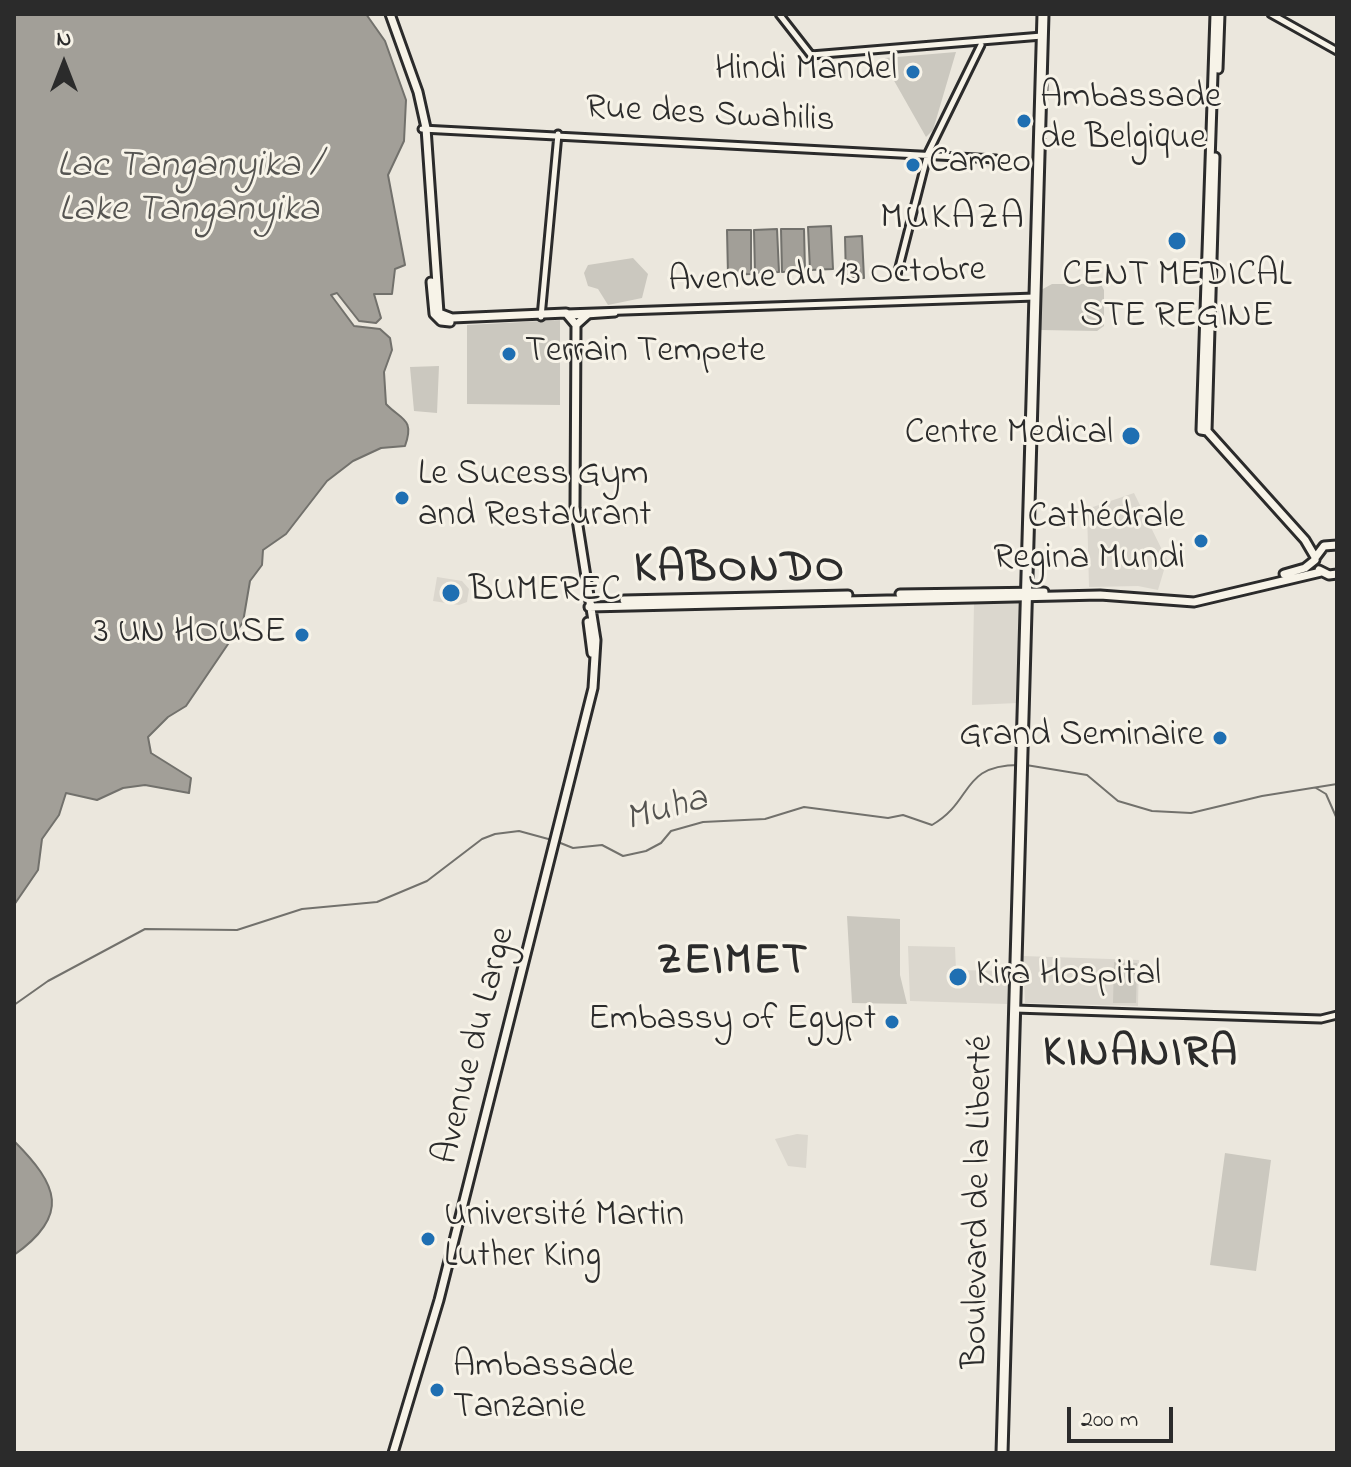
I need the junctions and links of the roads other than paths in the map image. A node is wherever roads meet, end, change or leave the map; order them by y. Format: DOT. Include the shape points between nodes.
graph roads {
  1 [pos="388,14"];
  2 [pos="779,14"];
  3 [pos="1043,14"];
  4 [pos="1218,14"];
  5 [pos="1271,14"];
  6 [pos="1043,36"];
  7 [pos="982,44"];
  8 [pos="1337,51"];
  9 [pos="424,128"];
  10 [pos="558,134"];
  11 [pos="929,157"];
  12 [pos="996,159"];
  13 [pos="897,275"];
  14 [pos="1036,297"];
  15 [pos="620,312"];
  16 [pos="567,314"];
  17 [pos="587,315"];
  18 [pos="542,316"];
  19 [pos="576,325"];
  20 [pos="574,345"];
  21 [pos="1305,540"];
  22 [pos="1337,545"];
  23 [pos="1324,546"];
  24 [pos="1315,558"];
  25 [pos="1323,573"];
  26 [pos="1337,574"];
  27 [pos="1262,582"];
  28 [pos="1337,584"];
  29 [pos="1026,595"];
  30 [pos="588,605"];
  31 [pos="1014,1009"];
  32 [pos="1337,1015"];
  33 [pos="393,1453"];
  34 [pos="1002,1453"];
  1 -- 9 [label="main road" via="418,92"];
  2 -- 7 [label="street" via="811,55"];
  3 -- 6 [label="highway"];
  4 -- 21 [label="main road" via="1204,430"];
  5 -- 8 [label="street"];
  6 -- 7 [label="street"];
  6 -- 14 [label="highway"];
  7 -- 11 [label="street"];
  9 -- 10 [label="street, Rue des Swahilis"];
  9 -- 18 [label="main road" via="440,315"];
  10 -- 11 [label="street, Rue des Swahilis"];
  10 -- 18 [label="street"];
  11 -- 12 [label="street, Rue des Swahilis"];
  11 -- 13 [label="street"];
  14 -- 15 [label="street, Avenue du 13 Octobre"];
  14 -- 29 [label="highway, Boulevard de la Liberté"];
  15 -- 16 [label="street"];
  15 -- 17 [label="street"];
  16 -- 17 [label="street"];
  16 -- 18 [label="main road"];
  16 -- 19 [label="main road, Avenue du Large"];
  16 -- 20 [label="main road, Avenue du Large"];
  17 -- 19 [label="main road"];
  19 -- 20 [label="main road, Avenue du Large"];
  20 -- 30 [label="main road, Avenue du Large" via="575,507"];
  21 -- 23 [label="main road"];
  21 -- 24 [label="main road"];
  22 -- 23 [label="main road"];
  23 -- 24 [label="main road"];
  24 -- 25 [label="main road"];
  24 -- 27 [label="main road" via="1305,568"];
  25 -- 26 [label="main road"];
  25 -- 27 [label="main road"];
  25 -- 28 [label="main road"];
  27 -- 29 [label="main road" via="1192,598"];
  29 -- 30 [label="main road"];
  29 -- 31 [label="highway, Boulevard de la Liberté"];
  30 -- 33 [label="main road, Avenue du Large" via="589,687 555,843 439,1300"];
  31 -- 32 [label="street" via="1321,1019"];
  31 -- 34 [label="highway, Boulevard de la Liberté"];
}
